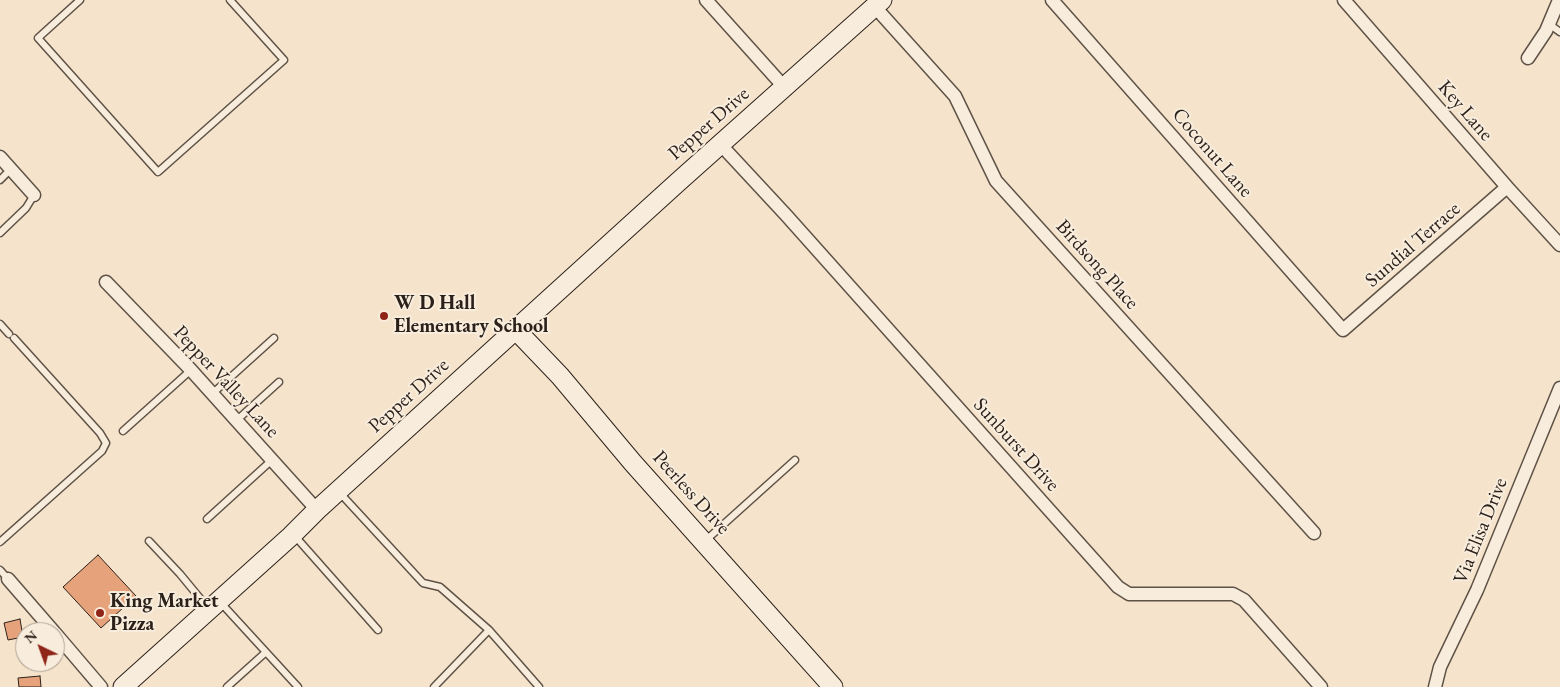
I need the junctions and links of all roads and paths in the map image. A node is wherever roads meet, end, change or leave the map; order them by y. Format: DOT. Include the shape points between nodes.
graph roads {
  1 [pos="80,0"];
  2 [pos="230,0"];
  3 [pos="706,0"];
  4 [pos="1052,0"];
  5 [pos="1344,0"];
  6 [pos="1559,0"];
  7 [pos="879,3"];
  8 [pos="1549,24"];
  9 [pos="1560,32"];
  10 [pos="1528,58"];
  11 [pos="785,88"];
  12 [pos="721,145"];
  13 [pos="0,157"];
  14 [pos="11,170"];
  15 [pos="0,180"];
  16 [pos="1507,187"];
  17 [pos="34,195"];
  18 [pos="0,233"];
  19 [pos="1560,245"];
  20 [pos="106,282"];
  21 [pos="0,324"];
  22 [pos="516,330"];
  23 [pos="1343,330"];
  24 [pos="274,338"];
  25 [pos="191,370"];
  26 [pos="279,382"];
  27 [pos="1560,388"];
  28 [pos="212,394"];
  29 [pos="236,420"];
  30 [pos="123,431"];
  31 [pos="272,460"];
  32 [pos="796,460"];
  33 [pos="338,492"];
  34 [pos="317,510"];
  35 [pos="207,519"];
  36 [pos="1314,533"];
  37 [pos="293,534"];
  38 [pos="149,541"];
  39 [pos="0,542"];
  40 [pos="704,542"];
  41 [pos="4,574"];
  42 [pos="214,604"];
  43 [pos="45,622"];
  44 [pos="378,630"];
  45 [pos="489,630"];
  46 [pos="65,646"];
  47 [pos="266,652"];
  48 [pos="101,687"];
  49 [pos="125,687"];
  50 [pos="228,687"];
  51 [pos="298,687"];
  52 [pos="434,687"];
  53 [pos="539,687"];
  54 [pos="833,687"];
  55 [pos="1321,687"];
  56 [pos="1435,687"];
  1 -- 2 [label="lane" via="38,38 158,172 284,60"];
  3 -- 11 [label="street"];
  4 -- 23 [label="street, Coconut Lane"];
  5 -- 16 [label="street, Key Lane"];
  6 -- 8 [label="street"];
  7 -- 11 [label="street, Pepper Drive"];
  7 -- 36 [label="street, Birdsong Place" via="955,96 996,181"];
  8 -- 9 [label="lane"];
  8 -- 10 [label="street"];
  11 -- 12 [label="street, Pepper Drive"];
  12 -- 22 [label="street, Pepper Drive"];
  12 -- 55 [label="street, Sunburst Drive" via="1118,587 1129,594 1232,594 1244,600"];
  13 -- 14 [label="street"];
  14 -- 15 [label="lane"];
  14 -- 17 [label="street"];
  16 -- 19 [label="street, Key Lane"];
  16 -- 23 [label="street, Sundial Terrace"];
  17 -- 18 [label="lane" via="26,208"];
  20 -- 25 [label="street, Pepper Valley Lane"];
  21 -- 39 [label="lane" via="106,443 102,451"];
  22 -- 33 [label="street, Pepper Drive"];
  22 -- 40 [label="street, Peerless Drive"];
  24 -- 28 [label="lane"];
  25 -- 28 [label="street, Pepper Valley Lane"];
  25 -- 30 [label="lane"];
  26 -- 29 [label="lane"];
  27 -- 56 [label="street, Via Elisa Drive" via="1477,590 1440,667"];
  28 -- 29 [label="street, Pepper Valley Lane"];
  29 -- 31 [label="street, Pepper Valley Lane"];
  31 -- 34 [label="street, Pepper Valley Lane"];
  31 -- 35 [label="lane"];
  32 -- 40 [label="lane"];
  33 -- 34 [label="street, Pepper Drive"];
  33 -- 45 [label="lane" via="423,583 440,587"];
  34 -- 37 [label="street, Pepper Drive"];
  37 -- 42 [label="street, Pepper Drive"];
  37 -- 44 [label="lane"];
  38 -- 42 [label="lane"];
  40 -- 54 [label="street, Peerless Drive"];
  41 -- 43 [label="street"];
  42 -- 47 [label="lane"];
  42 -- 49 [label="street, Pepper Drive"];
  45 -- 52 [label="lane"];
  45 -- 53 [label="lane"];
  46 -- 48 [label="street"];
  47 -- 50 [label="lane"];
  47 -- 51 [label="lane"];
}
